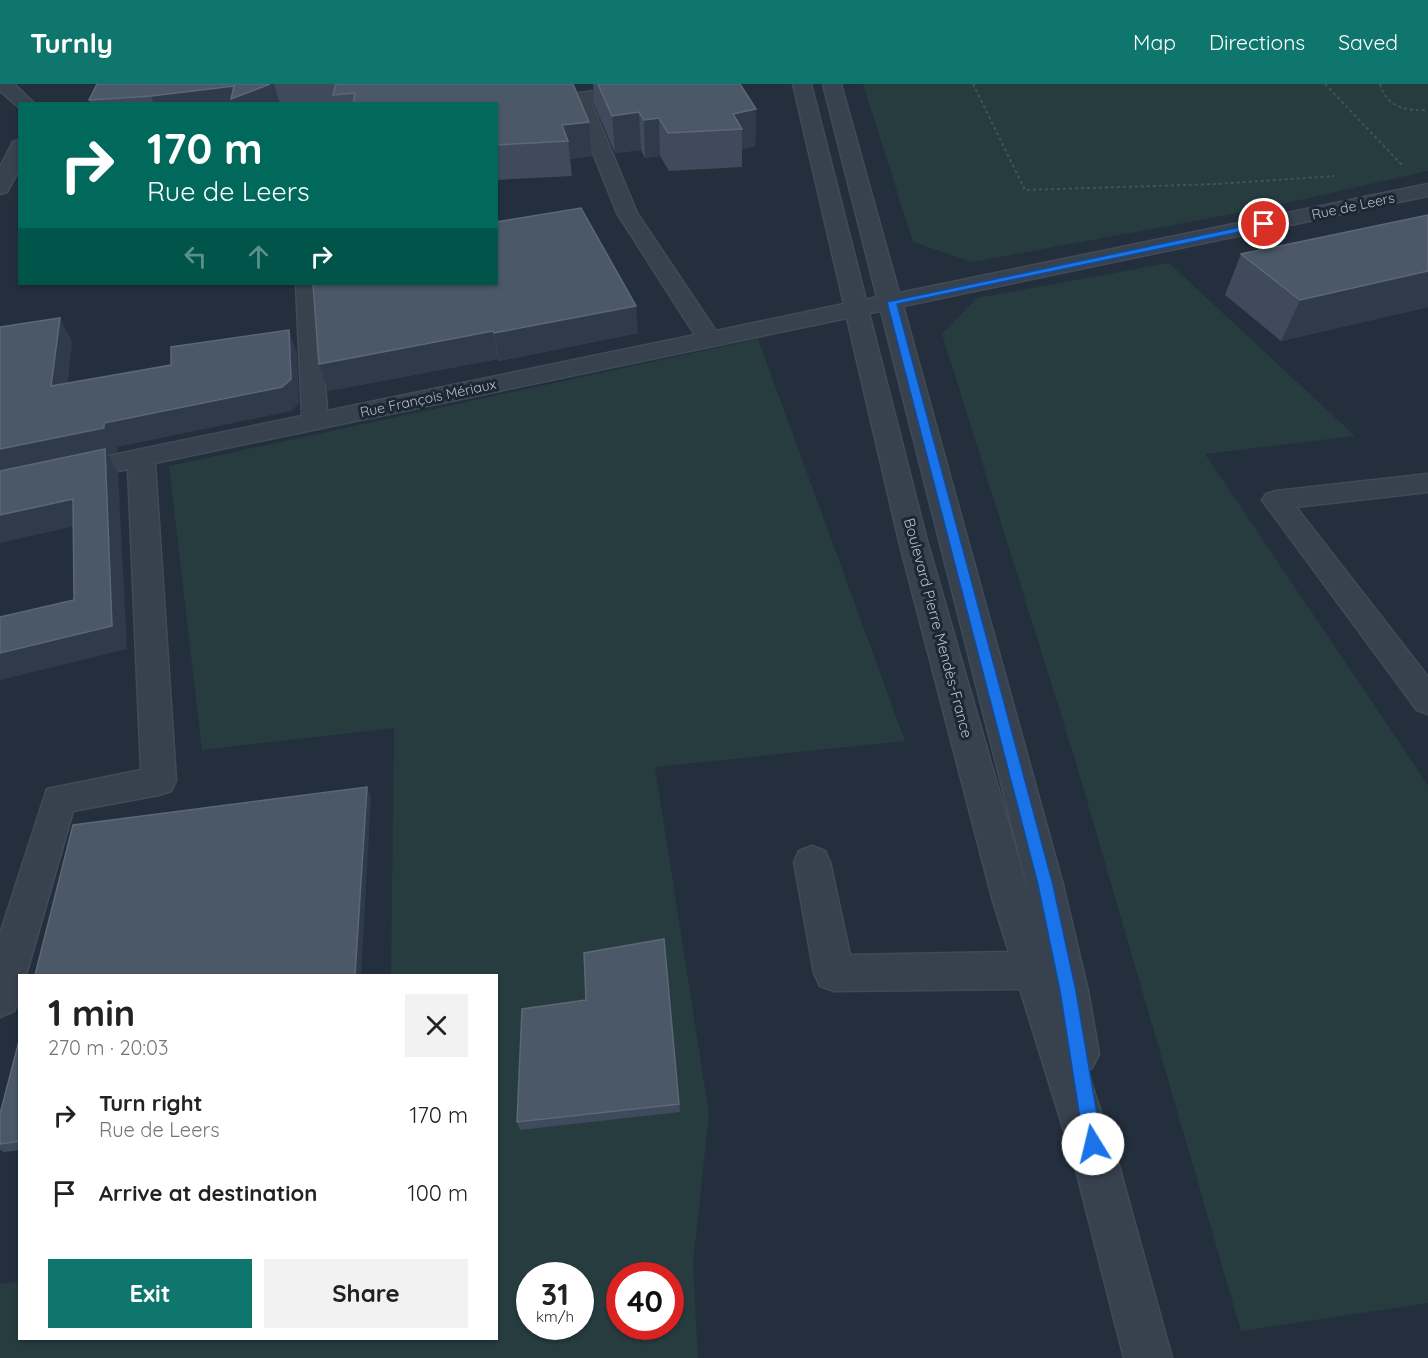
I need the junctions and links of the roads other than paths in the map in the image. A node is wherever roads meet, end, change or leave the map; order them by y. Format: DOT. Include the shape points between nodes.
graph roads {
  1 [pos="3,84"];
  2 [pos="687,84"];
  3 [pos="802,84"];
  4 [pos="832,84"];
  5 [pos="24,102"];
  6 [pos="10,161"];
  7 [pos="0,188"];
  8 [pos="1428,190"];
  9 [pos="307,285"];
  10 [pos="892,302"];
  11 [pos="856,310"];
  12 [pos="710,340"];
  13 [pos="315,421"];
  14 [pos="141,457"];
  15 [pos="1428,483"];
  16 [pos="0,487"];
  17 [pos="1428,701"];
  18 [pos="812,862"];
  19 [pos="1049,970"];
  20 [pos="0,998"];
  21 [pos="1148,1358"];
  1 -- 5 [label="street"];
  2 -- 12 [label="street" via="580,98 627,213"];
  3 -- 11 [label="street, Boulevard Pierre Mendès-France"];
  4 -- 10 [label="street, Boulevard Pierre Mendès-France"];
  6 -- 7 [label="street"];
  8 -- 10 [label="street, Rue de Leers"];
  9 -- 13 [label="street"];
  10 -- 11 [label="street, Rue de Leers"];
  10 -- 19 [label="street, Boulevard Pierre Mendès-France" via="1045,885"];
  11 -- 12 [label="street, Rue François Mériaux"];
  11 -- 19 [label="street, Boulevard Pierre Mendès-France" via="913,541 1012,901"];
  12 -- 13 [label="street, Rue François Mériaux"];
  13 -- 14 [label="street, Rue François Mériaux"];
  14 -- 16 [label="street, Rue François Mériaux"];
  14 -- 20 [label="street" via="159,781 59,799"];
  15 -- 17 [label="street" via="1276,500"];
  18 -- 19 [label="street" via="834,973"];
  19 -- 21 [label="street, Boulevard Pierre Mendès-France"];
}
